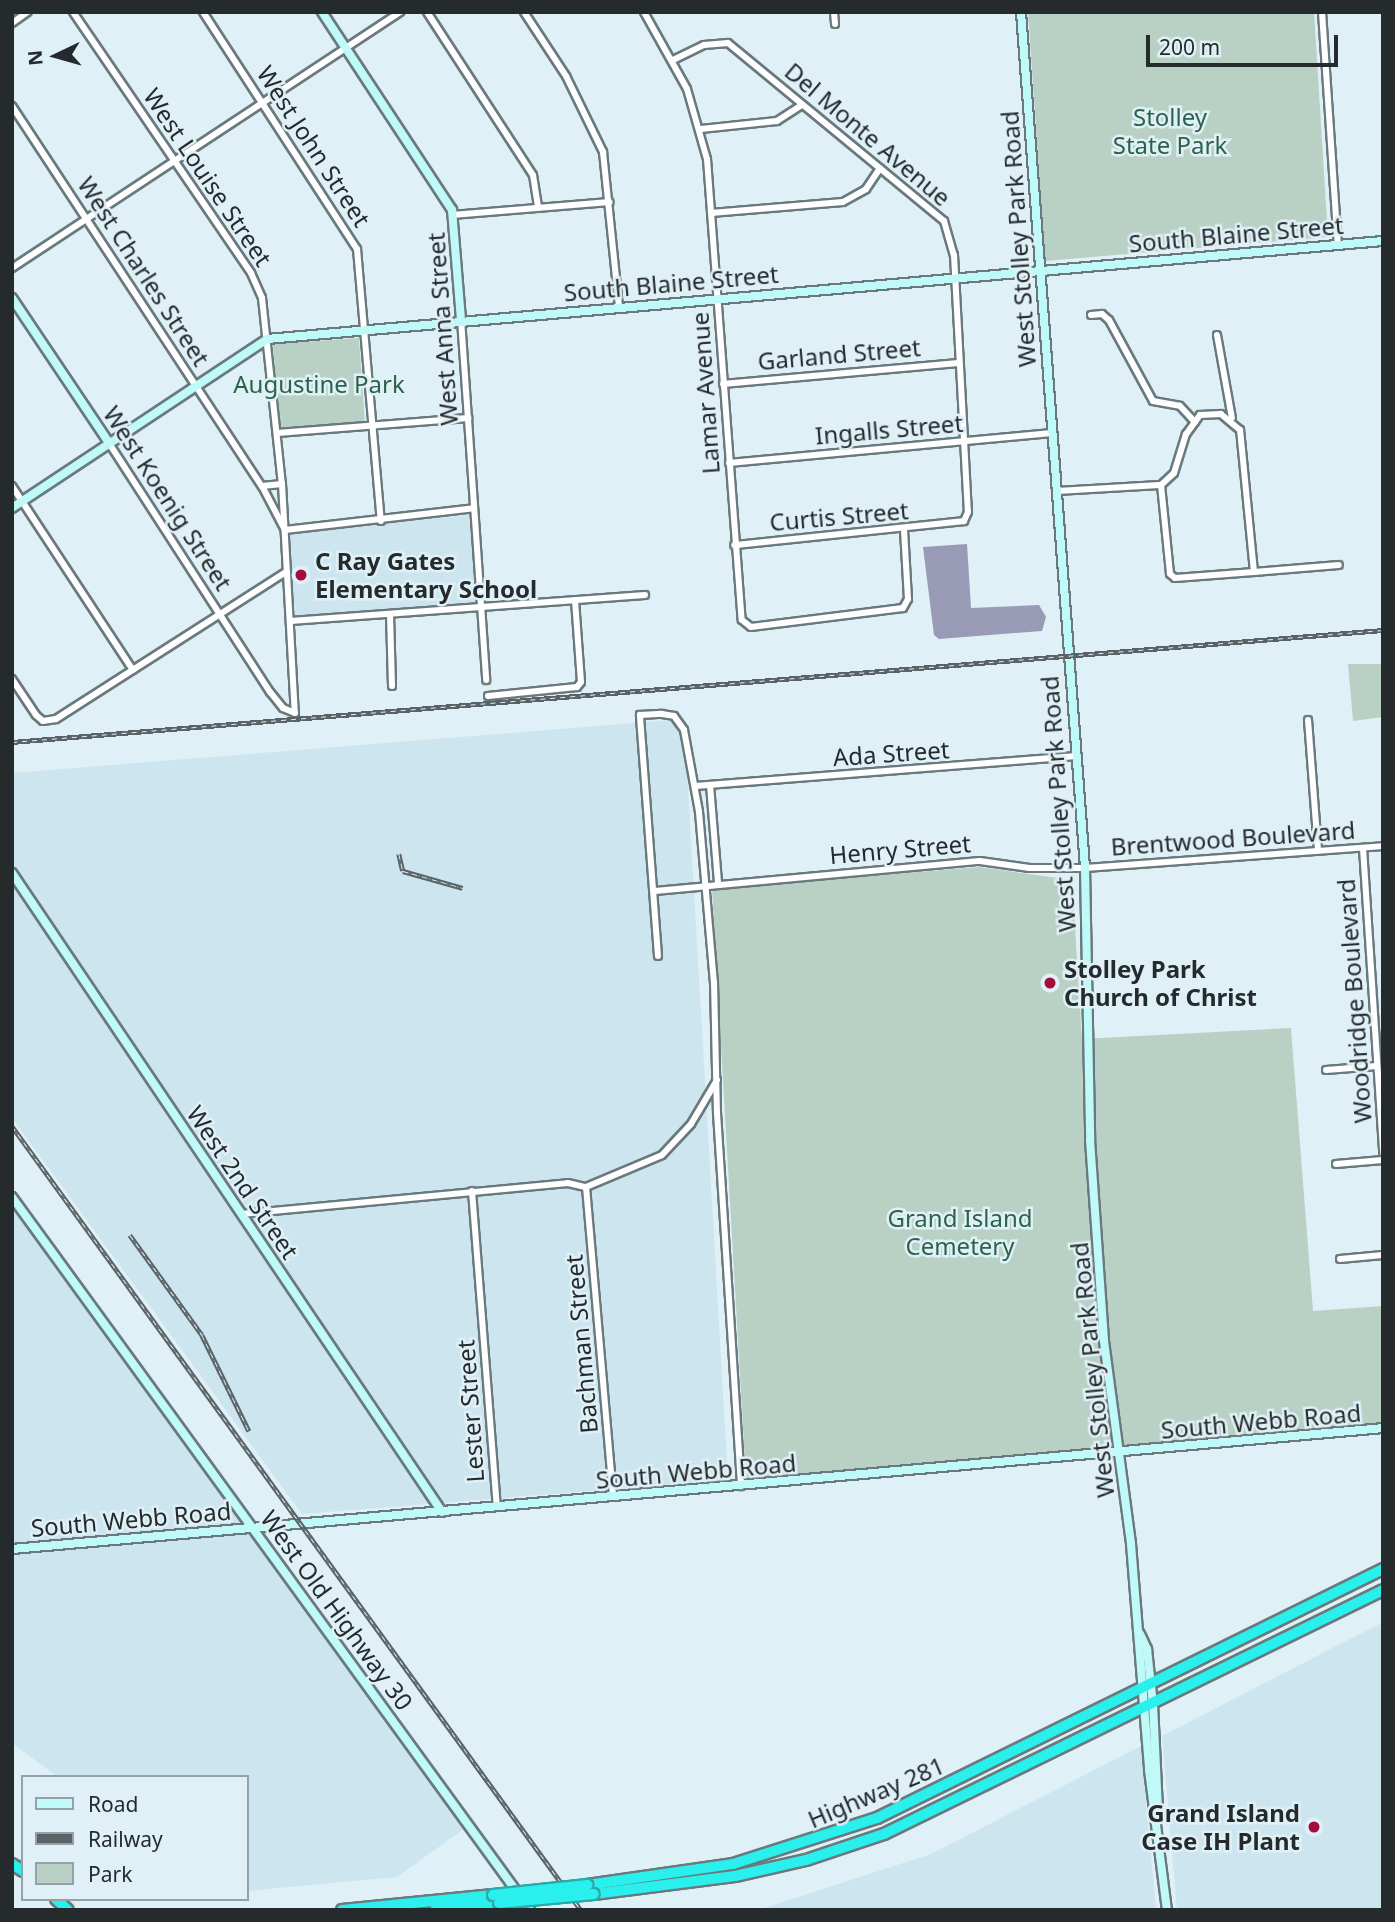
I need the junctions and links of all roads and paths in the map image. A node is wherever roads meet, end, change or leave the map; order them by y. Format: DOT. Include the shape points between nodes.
graph roads {
  1 [pos="28,12"];
  2 [pos="73,12"];
  3 [pos="203,12"];
  4 [pos="322,12"];
  5 [pos="400,12"];
  6 [pos="427,12"];
  7 [pos="524,12"];
  8 [pos="644,12"];
  9 [pos="834,12"];
  10 [pos="1021,12"];
  11 [pos="1322,12"];
  12 [pos="12,23"];
  13 [pos="835,24"];
  14 [pos="345,48"];
  15 [pos="673,60"];
  16 [pos="262,103"];
  17 [pos="803,105"];
  18 [pos="12,106"];
  19 [pos="701,129"];
  20 [pos="175,161"];
  21 [pos="880,168"];
  22 [pos="610,202"];
  23 [pos="538,208"];
  24 [pos="711,213"];
  25 [pos="452,215"];
  26 [pos="87,219"];
  27 [pos="1383,241"];
  28 [pos="1338,244"];
  29 [pos="12,268"];
  30 [pos="1040,271"];
  31 [pos="954,278"];
  32 [pos="12,298"];
  33 [pos="717,299"];
  34 [pos="619,307"];
  35 [pos="1091,315"];
  36 [pos="461,319"];
  37 [pos="366,329"];
  38 [pos="1217,335"];
  39 [pos="267,339"];
  40 [pos="958,363"];
  41 [pos="723,384"];
  42 [pos="197,385"];
  43 [pos="468,418"];
  44 [pos="1232,418"];
  45 [pos="1195,422"];
  46 [pos="373,426"];
  47 [pos="277,433"];
  48 [pos="1052,433"];
  49 [pos="962,441"];
  50 [pos="109,443"];
  51 [pos="729,463"];
  52 [pos="282,484"];
  53 [pos="1161,485"];
  54 [pos="12,486"];
  55 [pos="262,486"];
  56 [pos="1056,491"];
  57 [pos="22,501"];
  58 [pos="12,508"];
  59 [pos="474,508"];
  60 [pos="381,521"];
  61 [pos="948,526"];
  62 [pos="285,530"];
  63 [pos="904,530"];
  64 [pos="734,545"];
  65 [pos="1339,565"];
  66 [pos="287,571"];
  67 [pos="1254,572"];
  68 [pos="645,595"];
  69 [pos="575,600"];
  70 [pos="481,606"];
  71 [pos="219,611"];
  72 [pos="390,614"];
  73 [pos="290,621"];
  74 [pos="133,670"];
  75 [pos="12,680"];
  76 [pos="486,680"];
  77 [pos="392,686"];
  78 [pos="488,696"];
  79 [pos="295,713"];
  80 [pos="1308,720"];
  81 [pos="1074,756"];
  82 [pos="710,785"];
  83 [pos="695,786"];
  84 [pos="1383,846"];
  85 [pos="1363,848"];
  86 [pos="1318,851"];
  87 [pos="1085,868"];
  88 [pos="12,873"];
  89 [pos="718,883"];
  90 [pos="707,884"];
  91 [pos="655,891"];
  92 [pos="658,956"];
  93 [pos="1377,1066"];
  94 [pos="1326,1070"];
  95 [pos="718,1079"];
  96 [pos="1383,1153"];
  97 [pos="1383,1160"];
  98 [pos="1336,1164"];
  99 [pos="586,1187"];
  100 [pos="472,1191"];
  101 [pos="12,1198"];
  102 [pos="241,1214"];
  103 [pos="1383,1255"];
  104 [pos="1340,1259"];
  105 [pos="1383,1429"];
  106 [pos="1117,1454"];
  107 [pos="741,1486"];
  108 [pos="613,1497"];
  109 [pos="497,1507"];
  110 [pos="442,1512"];
  111 [pos="254,1528"];
  112 [pos="12,1549"];
  113 [pos="1383,1569"];
  114 [pos="1383,1590"];
  115 [pos="1146,1687"];
  116 [pos="1148,1707"];
  117 [pos="591,1889"];
  118 [pos="496,1899"];
  119 [pos="342,1910"];
  120 [pos="435,1910"];
  121 [pos="530,1910"];
  122 [pos="1167,1910"];
  1 -- 12 [label="street"];
  2 -- 20 [label="street, West Louise Street"];
  3 -- 16 [label="street, West John Street"];
  4 -- 14 [label="street, West Anna Street"];
  5 -- 14 [label="street"];
  6 -- 23 [label="street" via="533,175"];
  7 -- 22 [label="street" via="594,128 603,152"];
  8 -- 15 [label="street, Lamar Avenue"];
  9 -- 13 [label="street"];
  10 -- 30 [label="street, West Stolley Park Road"];
  11 -- 28 [label="street"];
  14 -- 16 [label="street"];
  14 -- 25 [label="street, West Anna Street"];
  15 -- 17 [label="street, Del Monte Avenue" via="704,45 728,43"];
  15 -- 19 [label="street, Lamar Avenue"];
  16 -- 20 [label="street"];
  16 -- 37 [label="street, West John Street" via="357,249"];
  17 -- 19 [label="street" via="777,121"];
  17 -- 21 [label="street, Del Monte Avenue"];
  18 -- 26 [label="street, West Charles Street"];
  19 -- 24 [label="street, Lamar Avenue"];
  20 -- 26 [label="street"];
  20 -- 39 [label="street, West Louise Street" via="251,273 262,298"];
  21 -- 24 [label="street" via="866,189 843,202"];
  21 -- 31 [label="street, Del Monte Avenue" via="944,221 951,234"];
  22 -- 23 [label="street"];
  22 -- 34 [label="street"];
  23 -- 25 [label="street"];
  24 -- 33 [label="street, Lamar Avenue"];
  25 -- 36 [label="street, West Anna Street"];
  26 -- 29 [label="street"];
  26 -- 42 [label="street, West Charles Street"];
  27 -- 28 [label="street, South Blaine Street"];
  28 -- 30 [label="street, South Blaine Street"];
  30 -- 31 [label="street, South Blaine Street"];
  30 -- 48 [label="street, West Stolley Park Road"];
  31 -- 33 [label="street, South Blaine Street"];
  31 -- 40 [label="street, Del Monte Avenue"];
  32 -- 50 [label="street, West Koenig Street"];
  33 -- 34 [label="street, South Blaine Street"];
  33 -- 41 [label="street, Lamar Avenue"];
  34 -- 36 [label="street, South Blaine Street"];
  35 -- 45 [label="street" via="1102,314 1109,320 1153,401 1180,406"];
  36 -- 37 [label="street, South Blaine Street"];
  36 -- 43 [label="street, West Anna Street"];
  37 -- 39 [label="street, South Blaine Street"];
  37 -- 46 [label="street, West John Street"];
  38 -- 44 [label="street"];
  39 -- 42 [label="street, South Blaine Street"];
  39 -- 47 [label="street, West Louise Street"];
  40 -- 41 [label="street, Garland Street"];
  40 -- 49 [label="street, Del Monte Avenue"];
  41 -- 51 [label="street, Lamar Avenue"];
  42 -- 50 [label="street, South Blaine Street"];
  42 -- 55 [label="street, West Charles Street"];
  43 -- 46 [label="street"];
  43 -- 59 [label="street, West Anna Street"];
  44 -- 45 [label="street" via="1210,413"];
  44 -- 67 [label="street" via="1240,430"];
  45 -- 53 [label="street" via="1174,473"];
  46 -- 47 [label="street"];
  46 -- 60 [label="street, West John Street"];
  47 -- 52 [label="street, West Louise Street"];
  48 -- 49 [label="street, Ingalls Street"];
  48 -- 56 [label="street, West Stolley Park Road"];
  49 -- 51 [label="street, Ingalls Street"];
  49 -- 61 [label="street, Del Monte Avenue" via="968,512 964,521"];
  50 -- 57 [label="street, South Blaine Street"];
  50 -- 71 [label="street, West Koenig Street"];
  51 -- 64 [label="street, Lamar Avenue"];
  52 -- 55 [label="street"];
  52 -- 62 [label="street, West Louise Street"];
  53 -- 56 [label="street"];
  53 -- 67 [label="street" via="1170,574 1175,578"];
  54 -- 57 [label="street"];
  55 -- 62 [label="street, West Charles Street"];
  56 -- 81 [label="street, West Stolley Park Road"];
  57 -- 58 [label="street, South Blaine Street"];
  57 -- 74 [label="street"];
  59 -- 60 [label="street"];
  59 -- 70 [label="street, West Anna Street"];
  60 -- 62 [label="street"];
  61 -- 63 [label="street, Curtis Street"];
  62 -- 66 [label="street, West Louise Street"];
  63 -- 64 [label="street, Curtis Street"];
  63 -- 64 [label="street, Lamar Avenue" via="908,599 903,608 751,627 742,617"];
  65 -- 67 [label="street"];
  66 -- 71 [label="street"];
  66 -- 73 [label="street, West Louise Street"];
  68 -- 69 [label="street"];
  69 -- 70 [label="street"];
  69 -- 78 [label="street" via="577,687"];
  70 -- 72 [label="street"];
  70 -- 76 [label="street, West Anna Street"];
  71 -- 74 [label="street"];
  71 -- 79 [label="street, West Koenig Street" via="270,692 283,708"];
  72 -- 73 [label="street"];
  72 -- 77 [label="street"];
  73 -- 79 [label="street, West Louise Street"];
  74 -- 75 [label="street" via="56,719 43,720"];
  80 -- 86 [label="street"];
  81 -- 82 [label="street, Ada Street"];
  81 -- 87 [label="street, West Stolley Park Road"];
  82 -- 83 [label="street, Ada Street"];
  82 -- 89 [label="street"];
  83 -- 90 [label="street"];
  83 -- 91 [label="street" via="684,730 674,716 640,715"];
  84 -- 85 [label="street, Brentwood Boulevard"];
  85 -- 86 [label="street, Brentwood Boulevard"];
  85 -- 93 [label="street, Woodridge Boulevard"];
  86 -- 87 [label="street, Brentwood Boulevard"];
  87 -- 89 [label="street, Henry Street" via="980,862"];
  87 -- 106 [label="street, West Stolley Park Road" via="1090,1140"];
  88 -- 102 [label="street, West 2nd Street"];
  89 -- 90 [label="street, Henry Street"];
  90 -- 91 [label="street, Henry Street"];
  90 -- 95 [label="street"];
  91 -- 92 [label="street"];
  93 -- 94 [label="street"];
  93 -- 96 [label="street, Woodridge Boulevard"];
  95 -- 99 [label="street" via="691,1124 662,1155"];
  95 -- 107 [label="street"];
  97 -- 98 [label="street"];
  99 -- 100 [label="street" via="568,1183"];
  99 -- 108 [label="street, Bachman Street"];
  100 -- 102 [label="street"];
  100 -- 109 [label="street, Lester Street"];
  101 -- 111 [label="street, West Old Highway 30"];
  102 -- 110 [label="street, West 2nd Street"];
  103 -- 104 [label="street"];
  105 -- 106 [label="street, South Webb Road"];
  106 -- 107 [label="street, South Webb Road"];
  106 -- 115 [label="street, West Stolley Park Road"];
  107 -- 108 [label="street, South Webb Road"];
  108 -- 109 [label="street, South Webb Road"];
  109 -- 110 [label="street, South Webb Road"];
  110 -- 111 [label="street, South Webb Road"];
  111 -- 112 [label="street, South Webb Road"];
  111 -- 121 [label="street, West Old Highway 30"];
  113 -- 115 [label="highway, Highway 281"];
  114 -- 116 [label="highway, Highway 281"];
  115 -- 116 [label="street, West Stolley Park Road"];
  115 -- 117 [label="highway, Highway 281" via="914,1802 836,1834 694,1872"];
  116 -- 117 [label="highway, Highway 281" via="922,1818 840,1849 735,1876"];
  116 -- 122 [label="street, West Stolley Park Road"];
  117 -- 118 [label="highway, Highway 281, bridge"];
  118 -- 119 [label="highway, Highway 281"];
  118 -- 120 [label="highway, Highway 281"];
}
